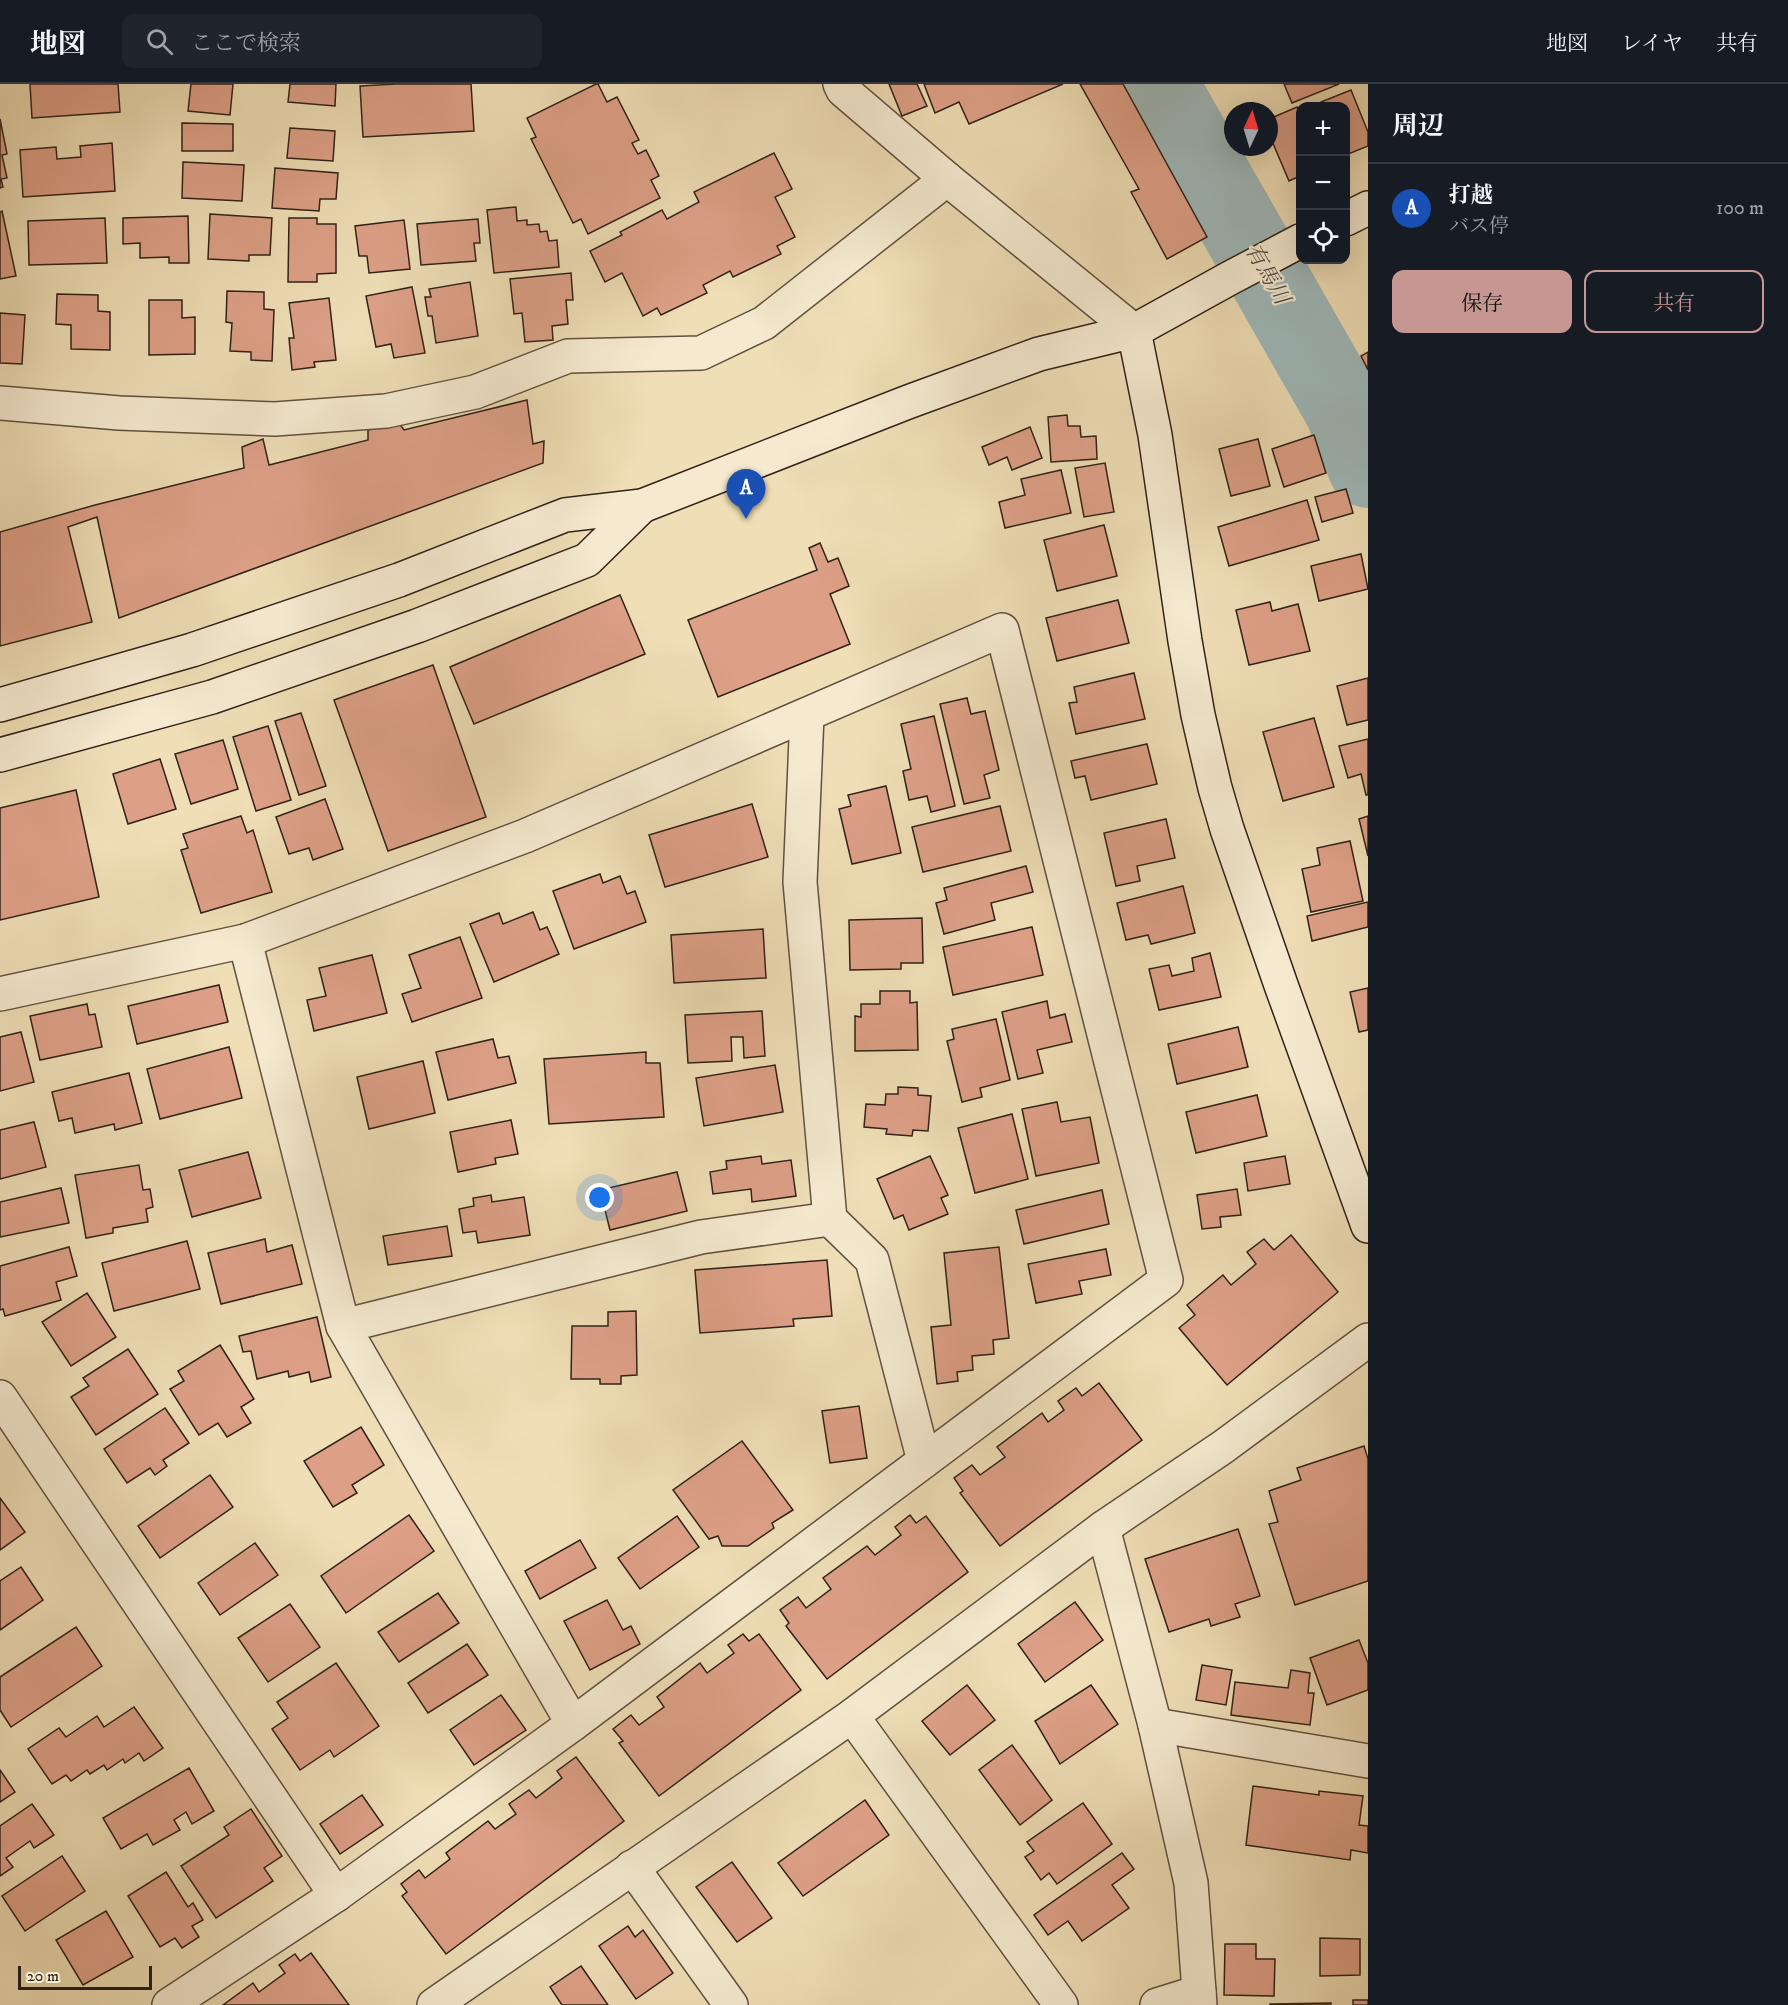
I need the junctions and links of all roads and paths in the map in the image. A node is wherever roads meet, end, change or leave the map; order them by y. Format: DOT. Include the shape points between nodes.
graph roads {
  1 [pos="840,84"];
  2 [pos="946,180"];
  3 [pos="1368,208"];
  4 [pos="1350,217"];
  5 [pos="1291,246"];
  6 [pos="1134,332"];
  7 [pos="0,403"];
  8 [pos="642,506"];
  9 [pos="0,705"];
  10 [pos="807,715"];
  11 [pos="0,755"];
  12 [pos="245,941"];
  13 [pos="0,994"];
  14 [pos="830,1219"];
  15 [pos="1368,1226"];
  16 [pos="344,1326"];
  17 [pos="1368,1340"];
  18 [pos="0,1396"];
  19 [pos="924,1461"];
  20 [pos="1103,1527"];
  21 [pos="852,1716"];
  22 [pos="573,1724"];
  23 [pos="1155,1725"];
  24 [pos="1368,1761"];
  25 [pos="632,1867"];
  26 [pos="336,1895"];
  27 [pos="1200,1999"];
  28 [pos="169,2005"];
  29 [pos="434,2005"];
  30 [pos="731,2005"];
  31 [pos="1061,2005"];
  32 [pos="1157,2005"];
  1 -- 2 [label="street"];
  2 -- 6 [label="street"];
  2 -- 7 [label="street" via="764,323 701,353 568,356 475,392 386,411 297,418 119,413"];
  3 -- 4 [label="street"];
  5 -- 6 [label="street"];
  6 -- 8 [label="street" via="1039,354"];
  6 -- 15 [label="street" via="1155,435 1198,715 1215,788"];
  8 -- 9 [label="street" via="565,515 399,580 203,646"];
  8 -- 11 [label="street" via="588,561 417,627 212,697"];
  10 -- 12 [label="street" via="525,836"];
  10 -- 14 [label="street" via="800,882"];
  10 -- 19 [label="street" via="1002,630 1166,1280"];
  12 -- 13 [label="street"];
  12 -- 16 [label="street"];
  14 -- 16 [label="street" via="701,1237"];
  14 -- 19 [label="street" via="872,1260"];
  16 -- 22 [label="street"];
  17 -- 20 [label="street" via="1223,1447"];
  18 -- 26 [label="street"];
  19 -- 22 [label="street"];
  20 -- 21 [label="street"];
  20 -- 23 [label="street"];
  21 -- 25 [label="street"];
  21 -- 31 [label="street"];
  22 -- 26 [label="street"];
  23 -- 24 [label="street"];
  23 -- 27 [label="street" via="1191,1883"];
  25 -- 29 [label="street"];
  25 -- 30 [label="street"];
  26 -- 28 [label="street"];
  27 -- 32 [label="street"];
}
